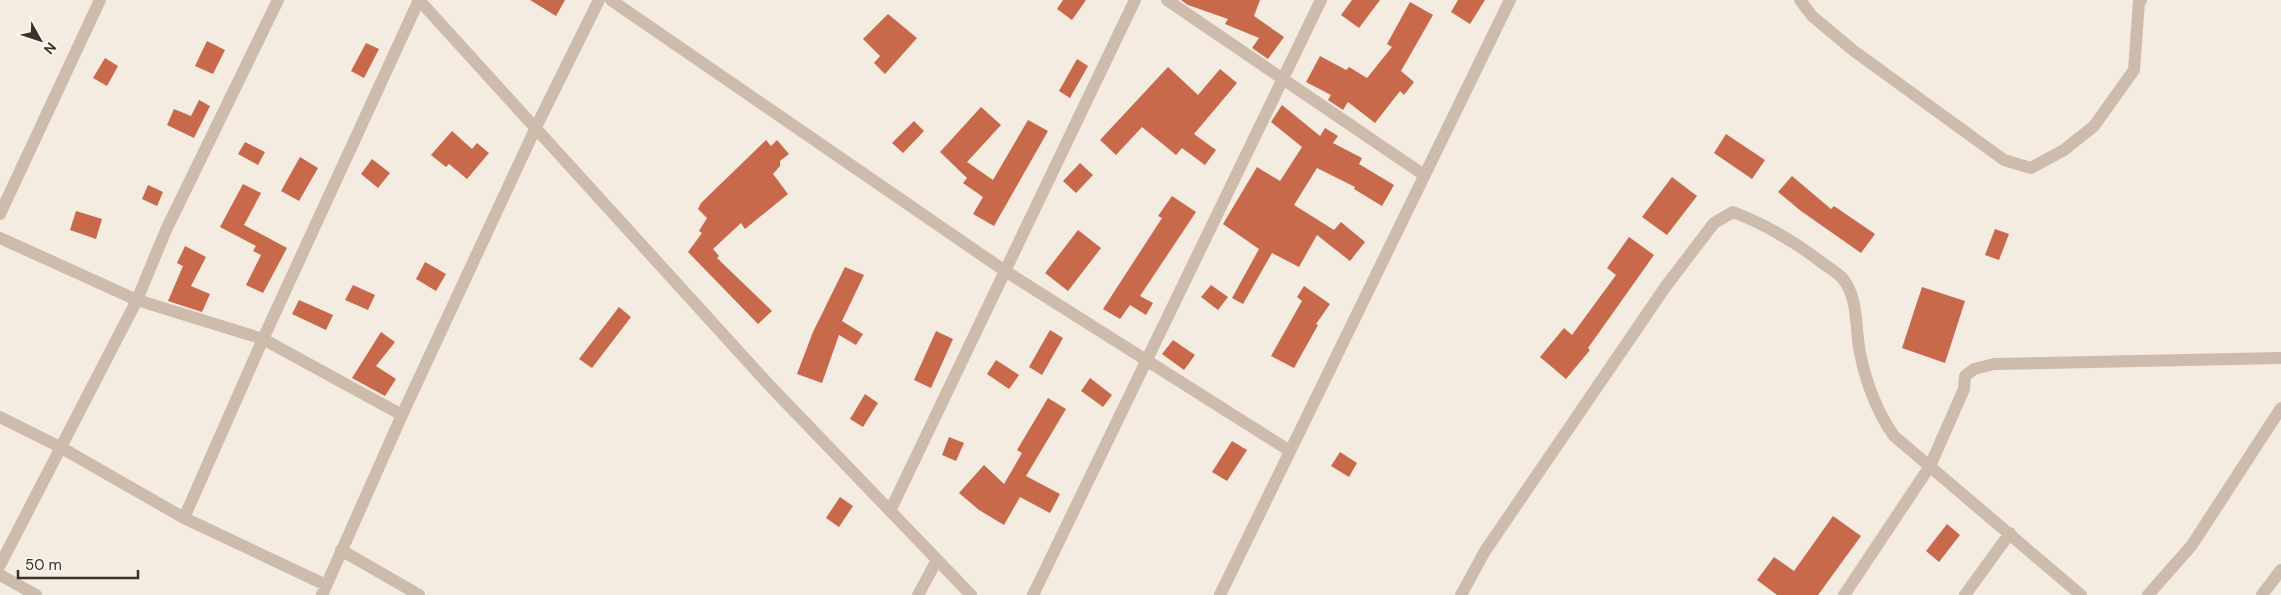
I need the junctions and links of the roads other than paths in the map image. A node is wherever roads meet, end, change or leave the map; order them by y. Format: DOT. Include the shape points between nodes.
graph roads {
  1 [pos="100,0"];
  2 [pos="278,0"];
  3 [pos="419,0"];
  4 [pos="599,0"];
  5 [pos="611,0"];
  6 [pos="1135,0"];
  7 [pos="1167,0"];
  8 [pos="1321,0"];
  9 [pos="1510,0"];
  10 [pos="1800,0"];
  11 [pos="2141,0"];
  12 [pos="1282,78"];
  13 [pos="536,127"];
  14 [pos="1424,175"];
  15 [pos="0,214"];
  16 [pos="0,238"];
  17 [pos="1005,271"];
  18 [pos="137,300"];
  19 [pos="263,339"];
  20 [pos="2281,358"];
  21 [pos="1146,360"];
  22 [pos="2281,408"];
  23 [pos="402,415"];
  24 [pos="0,417"];
  25 [pos="60,447"];
  26 [pos="1290,451"];
  27 [pos="1930,466"];
  28 [pos="890,511"];
  29 [pos="184,518"];
  30 [pos="2010,533"];
  31 [pos="341,550"];
  32 [pos="937,560"];
  33 [pos="0,565"];
  34 [pos="2281,570"];
  35 [pos="0,575"];
  36 [pos="324,590"];
  37 [pos="36,595"];
  38 [pos="418,595"];
  39 [pos="918,595"];
  40 [pos="971,595"];
  41 [pos="1033,595"];
  42 [pos="1220,595"];
  43 [pos="1461,595"];
  44 [pos="1844,595"];
  45 [pos="1965,595"];
  46 [pos="2080,595"];
  47 [pos="2148,595"];
  48 [pos="2262,595"];
  1 -- 15 [label="street"];
  2 -- 18 [label="street" via="166,230"];
  3 -- 13 [label="street"];
  3 -- 19 [label="street"];
  4 -- 13 [label="street"];
  5 -- 17 [label="street"];
  6 -- 17 [label="street"];
  7 -- 12 [label="street"];
  8 -- 12 [label="street"];
  9 -- 14 [label="street"];
  10 -- 11 [label="street" via="1812,16 1854,51 2004,160 2031,168 2064,150 2094,126 2134,70"];
  12 -- 14 [label="street"];
  12 -- 21 [label="street"];
  13 -- 23 [label="street"];
  13 -- 28 [label="street" via="771,387"];
  14 -- 26 [label="street"];
  16 -- 18 [label="street"];
  17 -- 21 [label="street"];
  17 -- 28 [label="street"];
  18 -- 19 [label="street"];
  18 -- 25 [label="street"];
  19 -- 23 [label="street"];
  19 -- 29 [label="street"];
  20 -- 27 [label="street" via="1994,364 1974,369 1965,376 1964,389"];
  21 -- 26 [label="street"];
  21 -- 41 [label="street"];
  22 -- 47 [label="street" via="2192,545"];
  23 -- 31 [label="street"];
  24 -- 25 [label="street"];
  25 -- 29 [label="street"];
  25 -- 33 [label="street"];
  26 -- 42 [label="street"];
  27 -- 30 [label="street"];
  27 -- 43 [label="street" via="1894,436 1880,416 1860,353 1854,304 1843,279 1803,247 1733,212 1714,223 1666,286 1491,542"];
  27 -- 44 [label="street"];
  28 -- 32 [label="street"];
  29 -- 36 [label="street"];
  30 -- 45 [label="street"];
  30 -- 46 [label="street"];
  31 -- 36 [label="street"];
  31 -- 38 [label="street"];
  32 -- 39 [label="street"];
  32 -- 40 [label="street"];
  34 -- 48 [label="street"];
  35 -- 37 [label="street"];
}
